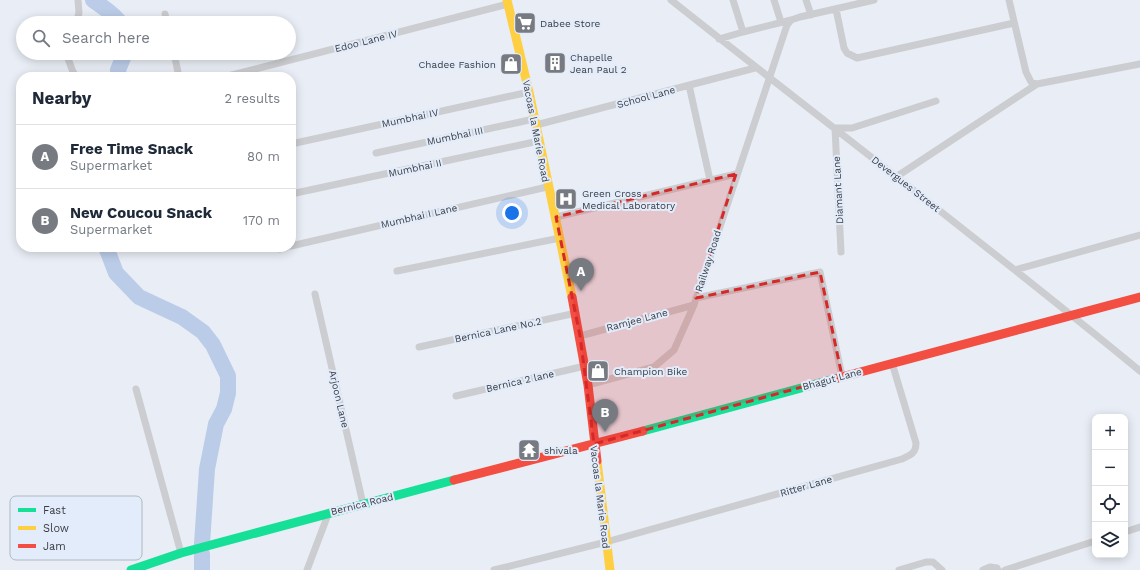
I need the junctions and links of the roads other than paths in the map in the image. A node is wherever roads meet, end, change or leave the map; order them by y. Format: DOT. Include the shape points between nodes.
graph roads {
  1 [pos="78,0"];
  2 [pos="671,0"];
  3 [pos="733,0"];
  4 [pos="774,0"];
  5 [pos="806,0"];
  6 [pos="874,0"];
  7 [pos="1009,0"];
  8 [pos="866,1"];
  9 [pos="508,2"];
  10 [pos="836,9"];
  11 [pos="811,15"];
  12 [pos="78,16"];
  13 [pos="791,20"];
  14 [pos="781,22"];
  15 [pos="1014,22"];
  16 [pos="743,32"];
  17 [pos="720,39"];
  18 [pos="296,58"];
  19 [pos="68,60"];
  20 [pos="175,60"];
  21 [pos="288,60"];
  22 [pos="1140,64"];
  23 [pos="755,68"];
  24 [pos="72,72"];
  25 [pos="178,72"];
  26 [pos="243,72"];
  27 [pos="770,80"];
  28 [pos="1037,84"];
  29 [pos="689,85"];
  30 [pos="529,92"];
  31 [pos="936,101"];
  32 [pos="535,122"];
  33 [pos="835,128"];
  34 [pos="539,141"];
  35 [pos="296,143"];
  36 [pos="376,153"];
  37 [pos="736,174"];
  38 [pos="896,177"];
  39 [pos="710,180"];
  40 [pos="547,187"];
  41 [pos="296,193"];
  42 [pos="556,217"];
  43 [pos="1140,235"];
  44 [pos="560,238"];
  45 [pos="296,245"];
  46 [pos="841,252"];
  47 [pos="1015,270"];
  48 [pos="397,271"];
  49 [pos="315,294"];
  50 [pos="1140,297"];
  51 [pos="695,301"];
  52 [pos="576,313"];
  53 [pos="1071,314"];
  54 [pos="580,336"];
  55 [pos="420,347"];
  56 [pos="892,363"];
  57 [pos="585,366"];
  58 [pos="1140,371"];
  59 [pos="842,376"];
  60 [pos="588,385"];
  61 [pos="136,389"];
  62 [pos="456,396"];
  63 [pos="594,444"];
  64 [pos="363,504"];
  65 [pos="330,512"];
  66 [pos="1140,527"];
  67 [pos="1128,531"];
  68 [pos="606,542"];
  69 [pos="1092,542"];
  70 [pos="181,553"];
  71 [pos="131,570"];
  72 [pos="307,570"];
  73 [pos="494,570"];
  74 [pos="610,570"];
  75 [pos="899,570"];
  76 [pos="942,570"];
  77 [pos="983,570"];
  78 [pos="998,570"];
  79 [pos="1005,570"];
  1 -- 12 [label="street"];
  2 -- 17 [label="street, Devergues Street"];
  3 -- 16 [label="street"];
  4 -- 14 [label="street"];
  5 -- 11 [label="street"];
  6 -- 8 [label="street"];
  7 -- 15 [label="street"];
  8 -- 10 [label="street"];
  9 -- 18 [label="street, Edoo Lane IV"];
  9 -- 30 [label="street, Vacoas la Marie Road"];
  10 -- 11 [label="street"];
  10 -- 15 [label="street" via="844,48 847,53 857,58"];
  11 -- 13 [label="street"];
  13 -- 14 [label="street"];
  13 -- 27 [label="street, Railway Road"];
  14 -- 16 [label="street"];
  15 -- 28 [label="street" via="1028,78"];
  16 -- 17 [label="street"];
  17 -- 23 [label="street, Devergues Street"];
  19 -- 24 [label="street"];
  20 -- 25 [label="street"];
  21 -- 26 [label="street, Edoo Lane IV"];
  22 -- 28 [label="street"];
  23 -- 27 [label="street, Devergues Street"];
  23 -- 29 [label="street, School Lane"];
  27 -- 33 [label="street, Devergues Street"];
  27 -- 37 [label="street, Railway Road"];
  28 -- 38 [label="street"];
  29 -- 32 [label="street, School Lane"];
  29 -- 39 [label="street"];
  30 -- 32 [label="street, Vacoas la Marie Road"];
  30 -- 35 [label="street, Mumbhai IV"];
  31 -- 33 [label="street" via="852,128"];
  32 -- 34 [label="street, Vacoas la Marie Road"];
  32 -- 36 [label="street, Mumbhai III"];
  33 -- 38 [label="street, Devergues Street"];
  33 -- 46 [label="street, Diamant Lane"];
  34 -- 40 [label="street, Vacoas la Marie Road"];
  34 -- 41 [label="street, Mumbhai II"];
  37 -- 39 [label="street"];
  37 -- 51 [label="street, Railway Road"];
  38 -- 47 [label="street, Devergues Street"];
  39 -- 42 [label="street"];
  40 -- 42 [label="street, Vacoas la Marie Road"];
  40 -- 45 [label="street, Mumbhai I Lane"];
  42 -- 44 [label="street, Vacoas la Marie Road"];
  43 -- 47 [label="street"];
  44 -- 48 [label="street"];
  44 -- 52 [label="street, Vacoas la Marie Road"];
  47 -- 53 [label="street, Devergues Street"];
  49 -- 64 [label="street, Arjoon Lane"];
  50 -- 53 [label="street, Bhagut Lane"];
  51 -- 54 [label="street, Ramjee Lane"];
  51 -- 59 [label="street, Ramjee Lane" via="820,272"];
  51 -- 60 [label="street, Railway Road" via="674,350 654,367"];
  52 -- 54 [label="street, Vacoas la Marie Road"];
  52 -- 55 [label="street, Bernica Lane No.2"];
  53 -- 56 [label="street, Bhagut Lane"];
  53 -- 58 [label="street, Devergues Street"];
  54 -- 57 [label="street, Vacoas la Marie Road"];
  56 -- 59 [label="street, Bhagut Lane"];
  56 -- 68 [label="street, Ritter Lane" via="916,443 916,450 912,454 902,459"];
  57 -- 60 [label="street, Vacoas la Marie Road"];
  57 -- 62 [label="street, Bernica 2 lane"];
  59 -- 63 [label="street, Bhagut Lane"];
  60 -- 63 [label="street, Vacoas la Marie Road"];
  61 -- 70 [label="street"];
  63 -- 64 [label="street, Bernica Road"];
  63 -- 68 [label="street, Vacoas la Marie Road"];
  64 -- 65 [label="street, Bernica Road"];
  65 -- 70 [label="street, Bernica Road"];
  65 -- 72 [label="street"];
  66 -- 67 [label="street"];
  68 -- 73 [label="street"];
  68 -- 74 [label="street, Vacoas la Marie Road"];
  69 -- 79 [label="street"];
  70 -- 71 [label="street, Bernica Road"];
  75 -- 76 [label="street" via="933,562"];
  77 -- 78 [label="street"];
}
